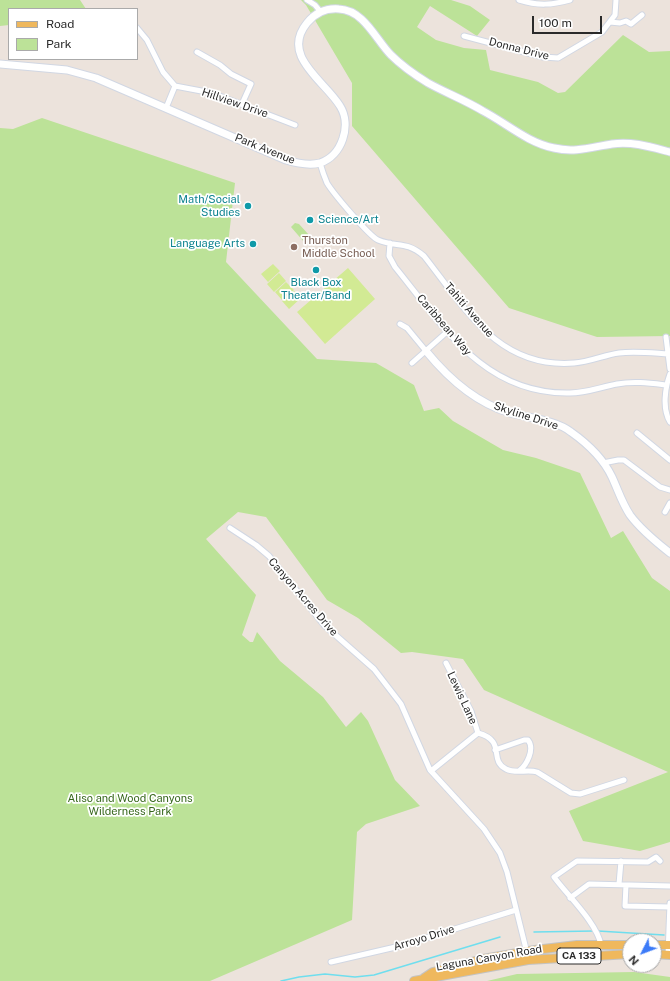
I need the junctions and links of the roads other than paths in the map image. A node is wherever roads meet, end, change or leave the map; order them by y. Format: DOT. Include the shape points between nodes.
graph roads {
  1 [pos="307,0"];
  2 [pos="519,0"];
  3 [pos="570,0"];
  4 [pos="616,0"];
  5 [pos="320,11"];
  6 [pos="642,15"];
  7 [pos="610,22"];
  8 [pos="138,29"];
  9 [pos="464,36"];
  10 [pos="197,52"];
  11 [pos="0,64"];
  12 [pos="175,86"];
  13 [pos="242,104"];
  14 [pos="166,108"];
  15 [pos="295,125"];
  16 [pos="670,152"];
  17 [pos="320,163"];
  18 [pos="390,243"];
  19 [pos="400,324"];
  20 [pos="448,331"];
  21 [pos="666,337"];
  22 [pos="426,351"];
  23 [pos="668,354"];
  24 [pos="412,363"];
  25 [pos="670,369"];
  26 [pos="670,374"];
  27 [pos="666,385"];
  28 [pos="670,422"];
  29 [pos="637,433"];
  30 [pos="670,460"];
  31 [pos="603,463"];
  32 [pos="670,490"];
  33 [pos="670,503"];
  34 [pos="665,512"];
  35 [pos="230,528"];
  36 [pos="670,553"];
  37 [pos="446,663"];
  38 [pos="478,733"];
  39 [pos="495,750"];
  40 [pos="519,770"];
  41 [pos="431,771"];
  42 [pos="624,780"];
  43 [pos="621,861"];
  44 [pos="660,861"];
  45 [pos="619,884"];
  46 [pos="626,885"];
  47 [pos="670,886"];
  48 [pos="570,898"];
  49 [pos="670,903"];
  50 [pos="670,907"];
  51 [pos="516,910"];
  52 [pos="670,919"];
  53 [pos="601,945"];
  54 [pos="622,945"];
  55 [pos="669,945"];
  56 [pos="526,952"];
  57 [pos="622,954"];
  58 [pos="669,955"];
  59 [pos="528,960"];
  60 [pos="331,962"];
  61 [pos="423,978"];
  62 [pos="414,981"];
  1 -- 5 [label="street"];
  2 -- 3 [label="street" via="550,5"];
  4 -- 7 [label="street, Donna Drive" via="615,15"];
  5 -- 16 [label="main road" via="340,9 354,13 362,19 392,56 412,73 542,145 574,151 613,144 632,144"];
  5 -- 17 [label="main road" via="302,31 300,53 307,68 340,106 345,128 338,150"];
  6 -- 7 [label="street" via="631,24 626,21"];
  7 -- 9 [label="street, Donna Drive" via="602,32 558,58 543,57"];
  8 -- 12 [label="street" via="148,40 163,72"];
  10 -- 13 [label="street" via="251,84"];
  11 -- 14 [label="main road, Park Avenue" via="81,74"];
  12 -- 13 [label="street, Hillview Drive" via="212,93"];
  12 -- 14 [label="street"];
  13 -- 15 [label="street, Hillview Drive"];
  14 -- 17 [label="main road, Park Avenue" via="286,160 301,164"];
  17 -- 18 [label="street, Tahiti Avenue" via="328,184 368,232 378,240"];
  18 -- 20 [label="street, Caribbean Way" via="389,256 395,267"];
  18 -- 23 [label="street, Tahiti Avenue" via="408,245 424,256 481,327 493,339 516,353 539,361 563,364 619,353"];
  19 -- 22 [label="street, Skyline Drive" via="407,328"];
  20 -- 22 [label="street"];
  20 -- 27 [label="street, Caribbean Way" via="478,363 505,379 528,388 572,393 628,382"];
  21 -- 23 [label="street"];
  22 -- 24 [label="street"];
  22 -- 31 [label="main road, Skyline Drive" via="450,378 476,397 508,412 555,424 570,431 595,452"];
  23 -- 25 [label="street"];
  26 -- 27 [label="street"];
  27 -- 28 [label="street" via="666,416"];
  29 -- 30 [label="street"];
  31 -- 32 [label="street" via="624,460 660,487"];
  31 -- 36 [label="main road, Skyline Drive" via="631,516"];
  33 -- 34 [label="street"];
  35 -- 41 [label="street, Canyon Acres Drive" via="268,556 324,625 378,673 401,704"];
  37 -- 38 [label="street, Lewis Lane" via="471,711"];
  38 -- 39 [label="street" via="492,739 496,746"];
  38 -- 41 [label="street"];
  39 -- 40 [label="street" via="501,766 507,770"];
  39 -- 40 [label="street" via="528,740 531,746 530,753"];
  40 -- 42 [label="street" via="537,772 566,790 580,794"];
  41 -- 51 [label="street, Canyon Acres Drive" via="494,842 507,872"];
  43 -- 44 [label="street" via="648,862 656,857"];
  43 -- 45 [label="street"];
  43 -- 48 [label="street" via="577,861 554,877"];
  45 -- 46 [label="street"];
  45 -- 48 [label="street" via="589,884"];
  46 -- 47 [label="street"];
  46 -- 50 [label="street" via="624,906"];
  48 -- 53 [label="street" via="595,928"];
  49 -- 50 [label="street"];
  50 -- 52 [label="street"];
  51 -- 56 [label="street, Canyon Acres Drive"];
  51 -- 60 [label="street, Arroyo Drive" via="400,946"];
  52 -- 55 [label="street"];
  53 -- 54 [label="main road, Laguna Canyon Road / CA 133"];
  53 -- 56 [label="main road, Laguna Canyon Road / CA 133" via="577,945"];
  55 -- 58 [label="street"];
  56 -- 59 [label="street, Canyon Acres Drive"];
  56 -- 61 [label="main road, Laguna Canyon Road / CA 133" via="483,959 433,972"];
  57 -- 59 [label="main road, Laguna Canyon Road / CA 133"];
  59 -- 61 [label="main road, Laguna Canyon Road / CA 133" via="436,978"];
  61 -- 62 [label="main road, Laguna Canyon Road / CA 133"];
}
